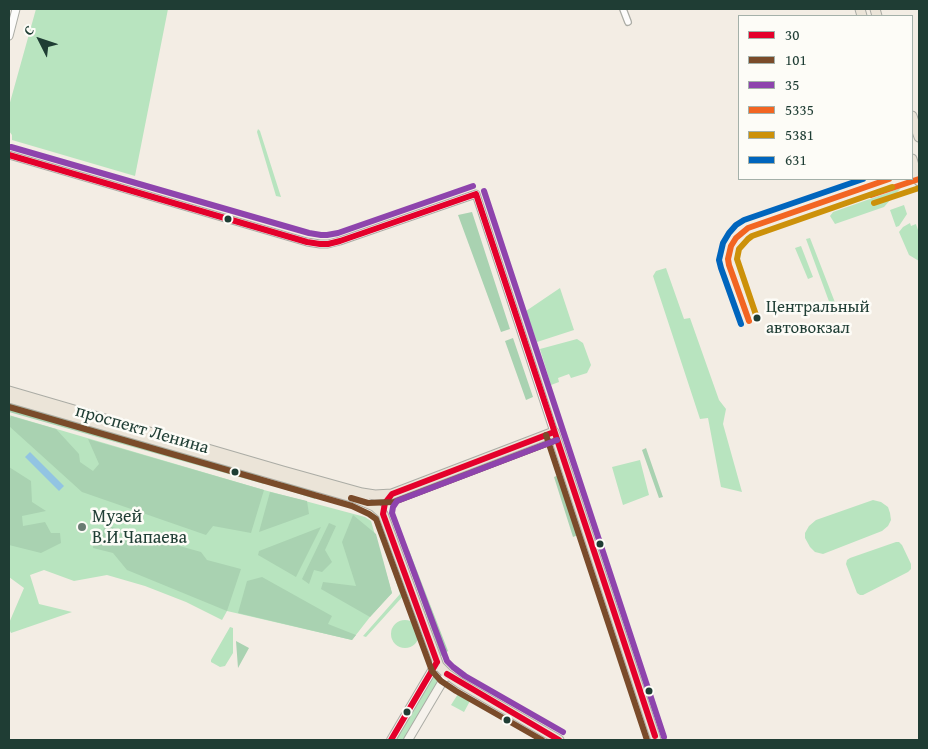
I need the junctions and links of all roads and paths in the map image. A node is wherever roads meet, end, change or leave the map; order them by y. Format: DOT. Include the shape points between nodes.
graph roads {
  1 [pos="16,9"];
  2 [pos="623,9"];
  3 [pos="628,22"];
  4 [pos="9,36"];
  5 [pos="913,119"];
  6 [pos="919,137"];
  7 [pos="9,154"];
  8 [pos="917,169"];
  9 [pos="919,180"];
  10 [pos="9,391"];
  11 [pos="9,398"];
  12 [pos="554,432"];
  13 [pos="392,494"];
  14 [pos="383,514"];
  15 [pos="437,662"];
  16 [pos="447,674"];
  17 [pos="654,739"];
  18 [pos="391,740"];
  19 [pos="408,740"];
  20 [pos="558,740"];
  1 -- 4 [label="street"];
  2 -- 3 [label="street"];
  5 -- 6 [label="main road"];
  7 -- 12 [label="street" via="320,244 340,241 476,194"];
  8 -- 9 [label="main road"];
  10 -- 13 [label="main road, проспект Ленина" via="362,493"];
  11 -- 14 [label="main road, проспект Ленина" via="362,500"];
  12 -- 13 [label="main road, проспект Ленина"];
  12 -- 17 [label="main road"];
  13 -- 14 [label="main road" via="384,503"];
  14 -- 15 [label="main road"];
  15 -- 16 [label="main road"];
  15 -- 18 [label="main road"];
  16 -- 19 [label="main road"];
  16 -- 20 [label="main road"];
}
